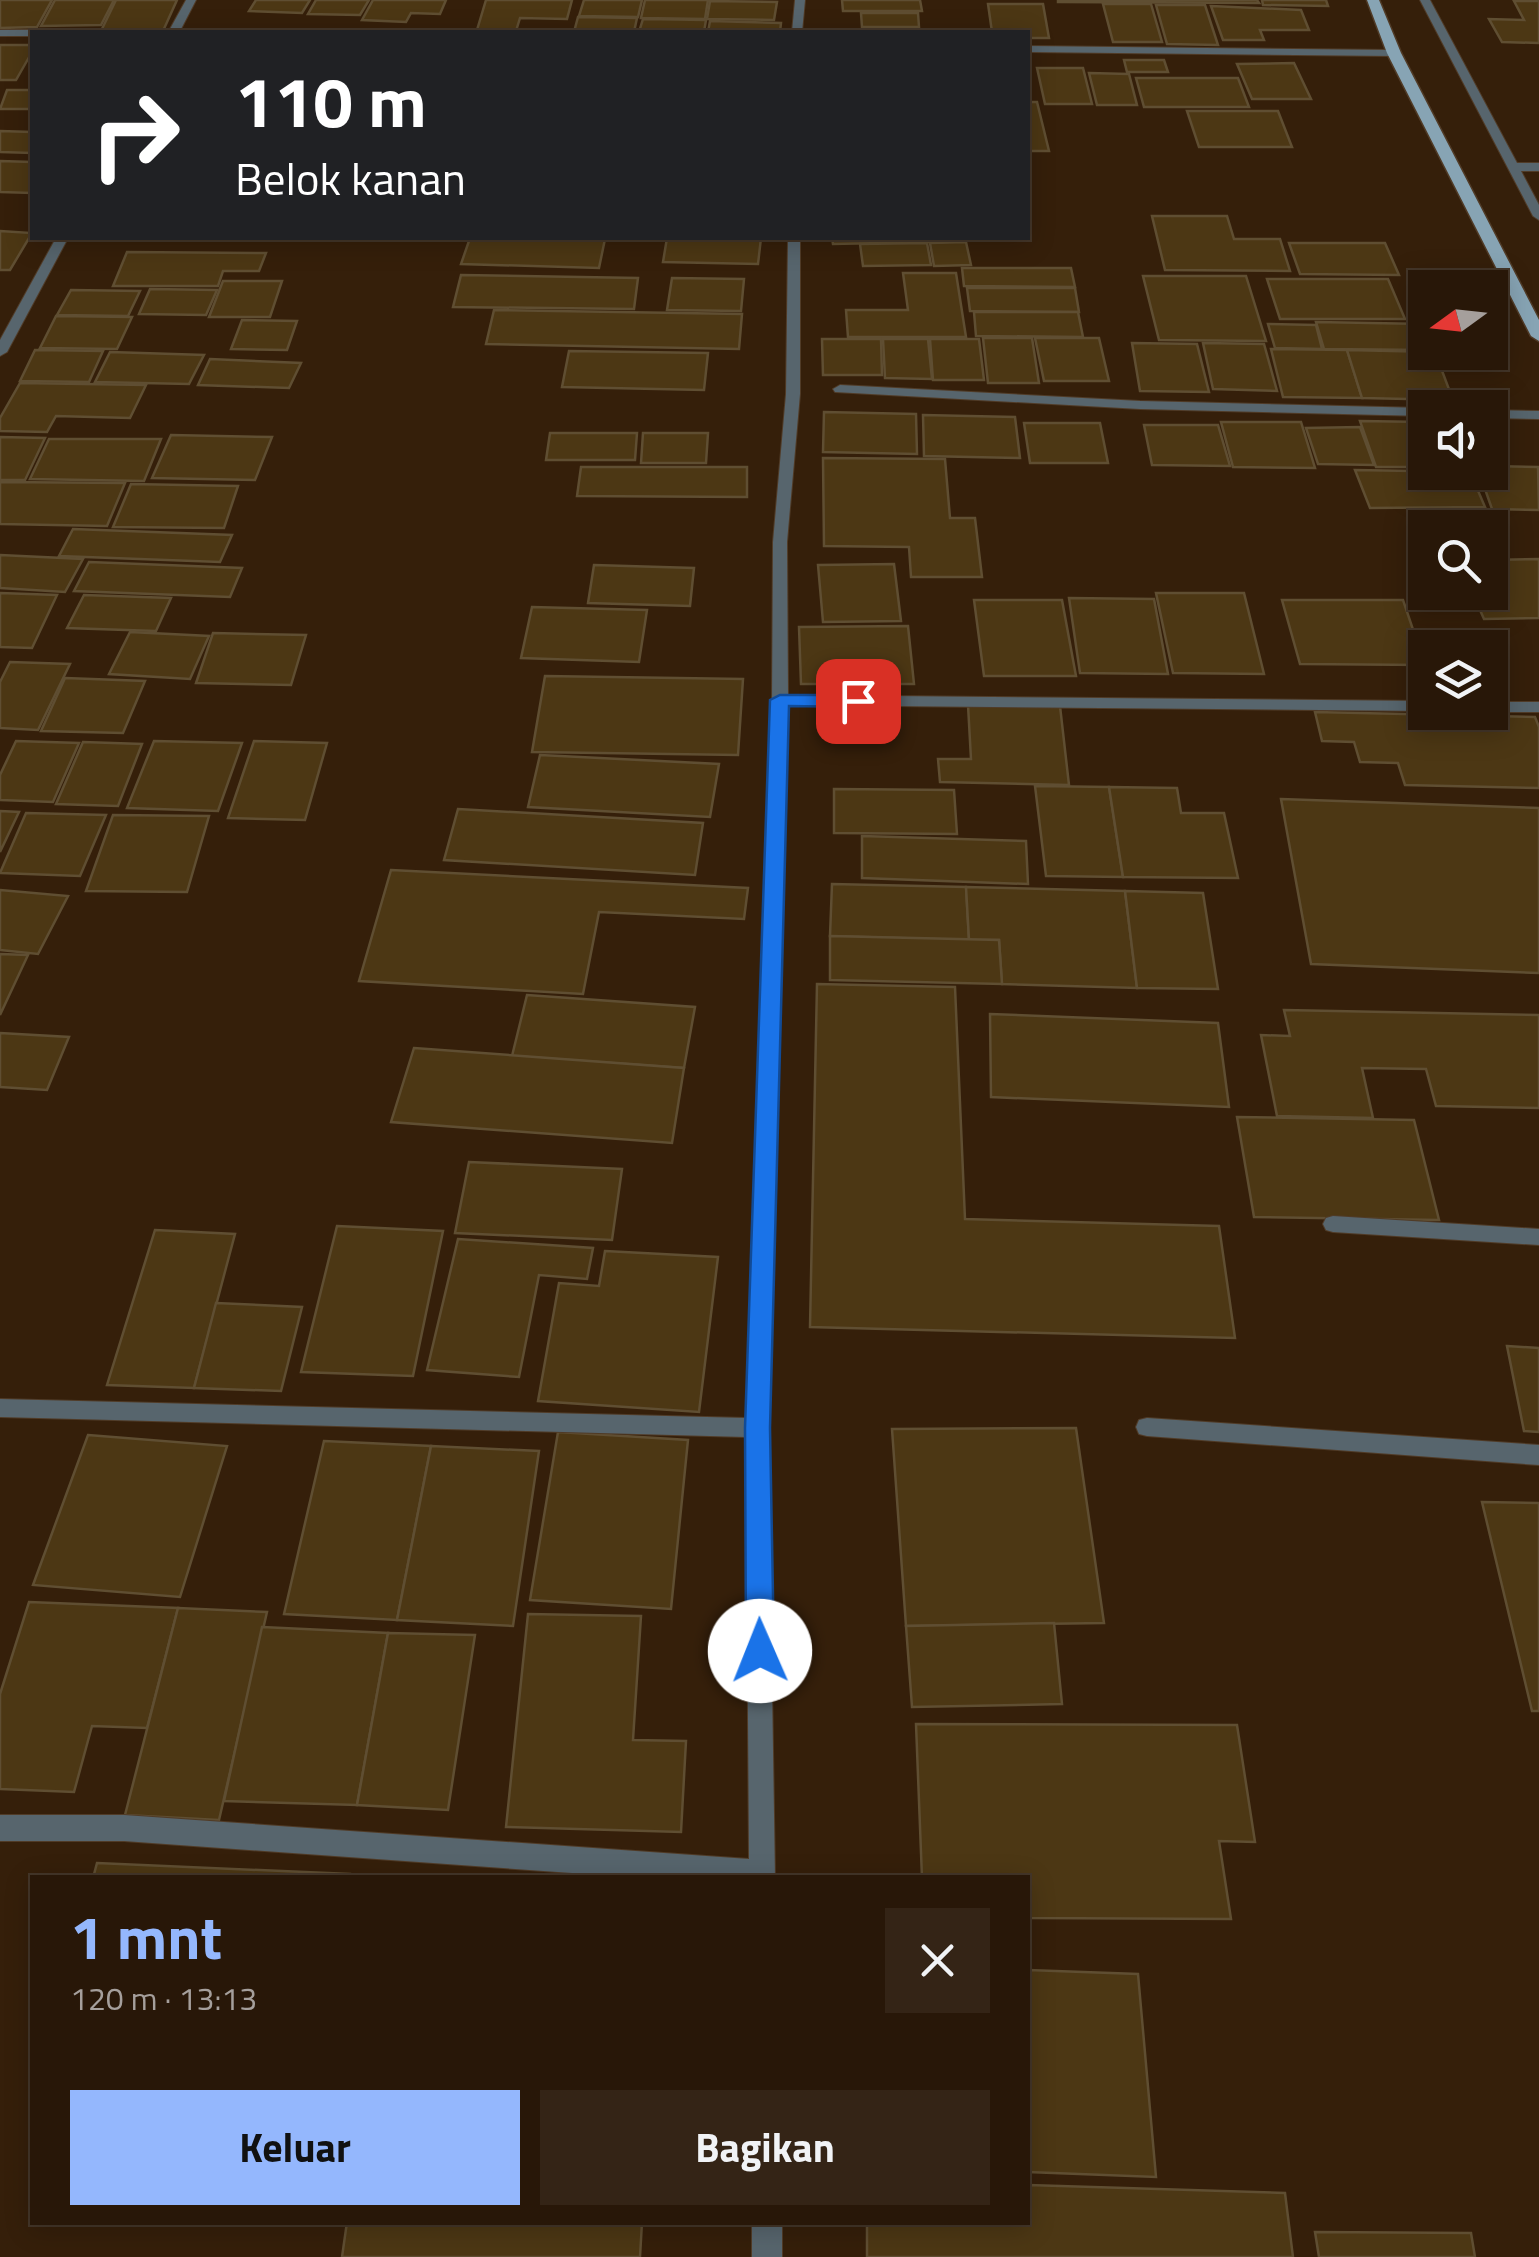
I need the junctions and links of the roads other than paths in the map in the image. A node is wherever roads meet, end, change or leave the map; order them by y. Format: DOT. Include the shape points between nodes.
graph roads {
  1 [pos="191,0"];
  2 [pos="800,0"];
  3 [pos="1373,0"];
  4 [pos="1424,0"];
  5 [pos="175,30"];
  6 [pos="797,30"];
  7 [pos="0,32"];
  8 [pos="30,32"];
  9 [pos="1030,48"];
  10 [pos="1394,53"];
  11 [pos="1514,167"];
  12 [pos="1539,167"];
  13 [pos="1539,216"];
  14 [pos="61,240"];
  15 [pos="794,240"];
  16 [pos="1539,336"];
  17 [pos="0,352"];
  18 [pos="840,389"];
  19 [pos="1408,412"];
  20 [pos="1508,414"];
  21 [pos="1539,415"];
  22 [pos="780,700"];
  23 [pos="1408,706"];
  24 [pos="1508,707"];
  25 [pos="1539,708"];
  26 [pos="1333,1224"];
  27 [pos="1539,1238"];
  28 [pos="0,1408"];
  29 [pos="1147,1427"];
  30 [pos="758,1428"];
  31 [pos="1539,1455"];
  32 [pos="0,1828"];
  33 [pos="762,1875"];
  34 [pos="767,2225"];
  35 [pos="767,2257"];
  1 -- 5 [label="street"];
  2 -- 6 [label="street"];
  3 -- 10 [label="main road"];
  4 -- 11 [label="street"];
  7 -- 8 [label="street"];
  9 -- 10 [label="street"];
  10 -- 16 [label="main road"];
  11 -- 12 [label="street"];
  11 -- 13 [label="street"];
  14 -- 17 [label="street"];
  15 -- 22 [label="street"];
  18 -- 19 [label="street"];
  20 -- 21 [label="street"];
  22 -- 23 [label="street"];
  22 -- 30 [label="street"];
  24 -- 25 [label="street"];
  26 -- 27 [label="street"];
  28 -- 30 [label="street"];
  29 -- 31 [label="street"];
  30 -- 33 [label="street"];
  32 -- 33 [label="street" via="124,1828"];
  34 -- 35 [label="street"];
}
